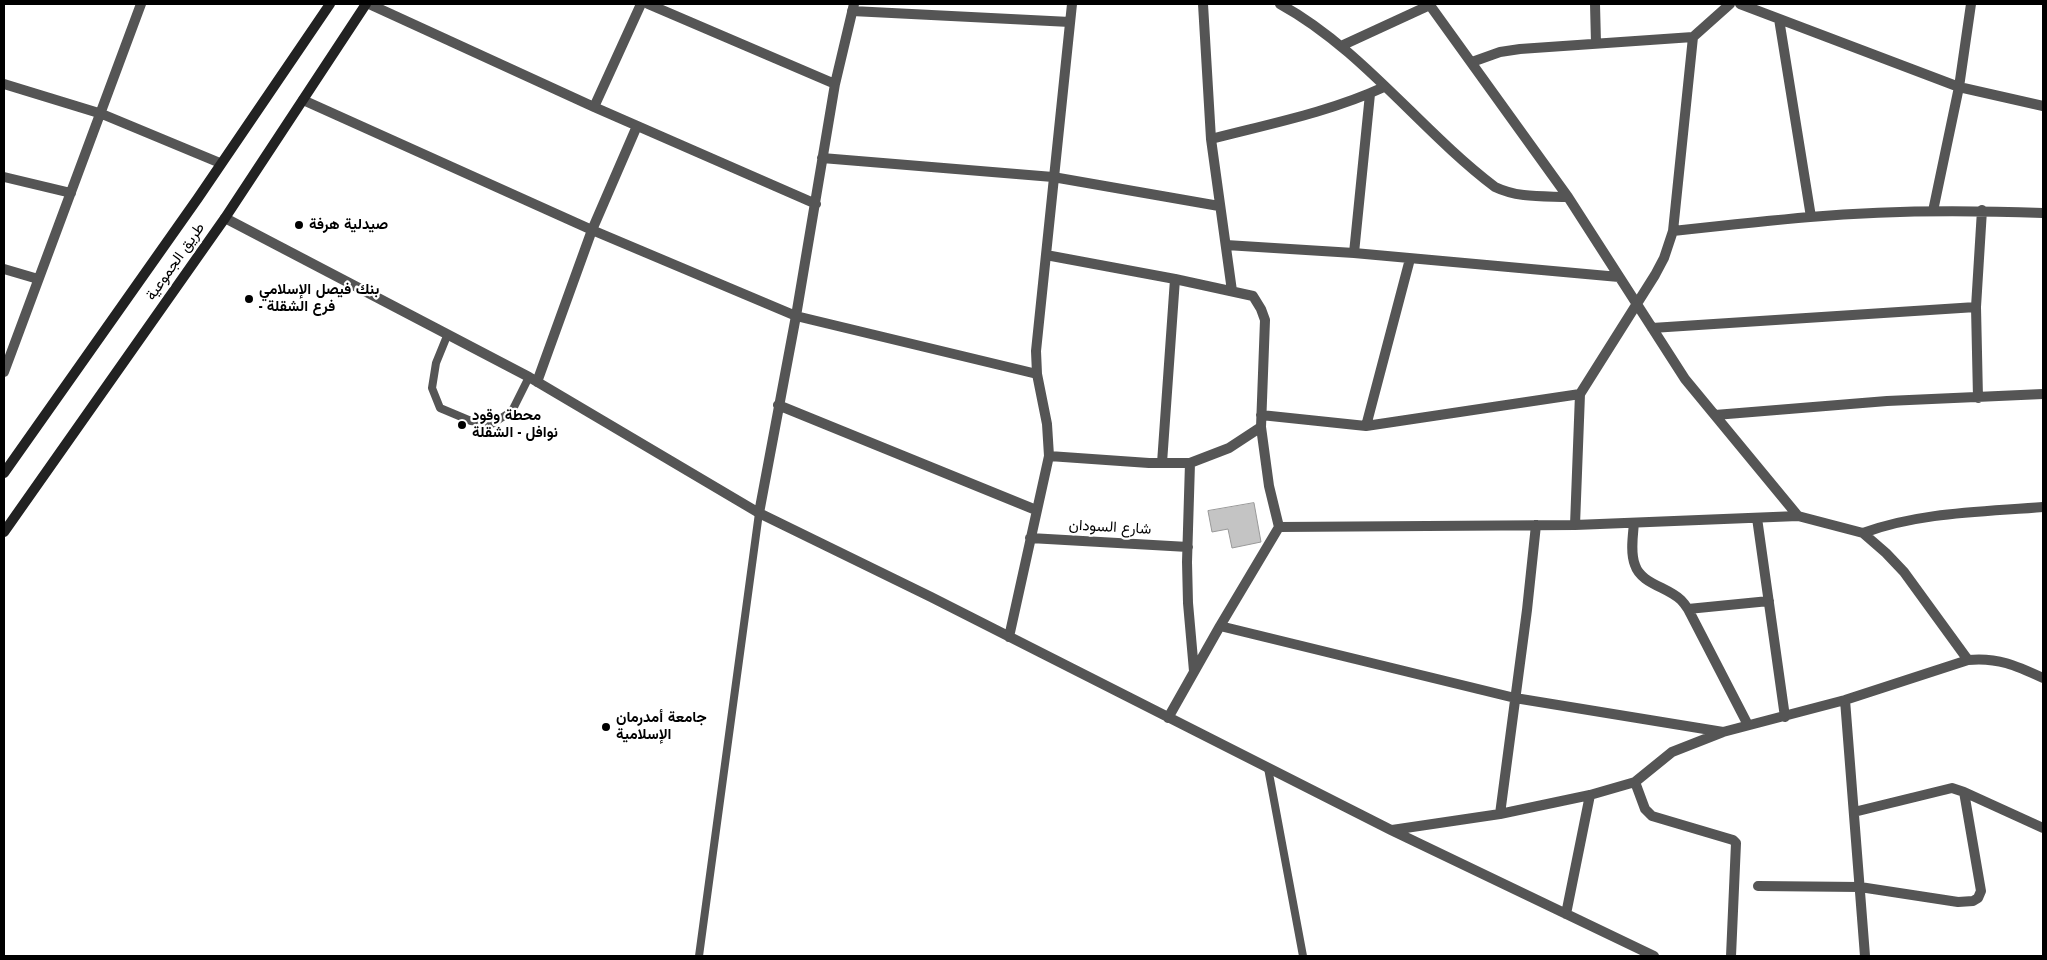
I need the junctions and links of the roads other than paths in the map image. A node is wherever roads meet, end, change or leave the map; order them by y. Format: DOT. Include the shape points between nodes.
graph roads {
  1 [pos="141,4"];
  2 [pos="330,4"];
  3 [pos="368,4"];
  4 [pos="641,4"];
  5 [pos="648,4"];
  6 [pos="1072,4"];
  7 [pos="1203,4"];
  8 [pos="1280,4"];
  9 [pos="1430,4"];
  10 [pos="1595,4"];
  11 [pos="1730,4"];
  12 [pos="1740,4"];
  13 [pos="1970,4"];
  14 [pos="853,8"];
  15 [pos="1779,19"];
  16 [pos="1070,22"];
  17 [pos="1693,37"];
  18 [pos="1596,43"];
  19 [pos="1341,46"];
  20 [pos="1472,62"];
  21 [pos="4,84"];
  22 [pos="835,84"];
  23 [pos="1384,87"];
  24 [pos="1959,87"];
  25 [pos="1370,94"];
  26 [pos="303,100"];
  27 [pos="2043,106"];
  28 [pos="594,107"];
  29 [pos="102,114"];
  30 [pos="637,126"];
  31 [pos="1211,139"];
  32 [pos="822,158"];
  33 [pos="220,163"];
  34 [pos="4,177"];
  35 [pos="1053,178"];
  36 [pos="71,193"];
  37 [pos="1568,197"];
  38 [pos="816,204"];
  39 [pos="1219,206"];
  40 [pos="1982,210"];
  41 [pos="1934,211"];
  42 [pos="2043,213"];
  43 [pos="1811,217"];
  44 [pos="225,218"];
  45 [pos="592,230"];
  46 [pos="1674,231"];
  47 [pos="1226,245"];
  48 [pos="1354,253"];
  49 [pos="1046,256"];
  50 [pos="1410,259"];
  51 [pos="4,269"];
  52 [pos="1619,277"];
  53 [pos="38,279"];
  54 [pos="1175,279"];
  55 [pos="1232,291"];
  56 [pos="1637,303"];
  57 [pos="1976,308"];
  58 [pos="796,316"];
  59 [pos="1652,328"];
  60 [pos="447,336"];
  61 [pos="4,372"];
  62 [pos="1037,374"];
  63 [pos="533,380"];
  64 [pos="1580,394"];
  65 [pos="2043,394"];
  66 [pos="1978,398"];
  67 [pos="778,405"];
  68 [pos="1261,414"];
  69 [pos="1715,415"];
  70 [pos="1366,426"];
  71 [pos="1261,427"];
  72 [pos="1049,456"];
  73 [pos="1162,463"];
  74 [pos="1190,463"];
  75 [pos="4,472"];
  76 [pos="2043,507"];
  77 [pos="1036,510"];
  78 [pos="759,513"];
  79 [pos="1798,516"];
  80 [pos="1757,518"];
  81 [pos="1634,523"];
  82 [pos="1536,525"];
  83 [pos="1575,525"];
  84 [pos="1279,527"];
  85 [pos="4,532"];
  86 [pos="1863,532"];
  87 [pos="1030,538"];
  88 [pos="1188,547"];
  89 [pos="1769,601"];
  90 [pos="1688,609"];
  91 [pos="1220,626"];
  92 [pos="1009,637"];
  93 [pos="1968,660"];
  94 [pos="1194,671"];
  95 [pos="2043,678"];
  96 [pos="1515,698"];
  97 [pos="1845,700"];
  98 [pos="1785,717"];
  99 [pos="1168,718"];
  100 [pos="1748,725"];
  101 [pos="1723,732"];
  102 [pos="1268,768"];
  103 [pos="1634,782"];
  104 [pos="1964,792"];
  105 [pos="1590,795"];
  106 [pos="1854,812"];
  107 [pos="1500,814"];
  108 [pos="2043,828"];
  109 [pos="1392,830"];
  110 [pos="1758,886"];
  111 [pos="1860,887"];
  112 [pos="1566,914"];
  113 [pos="700,956"];
  114 [pos="1303,956"];
  115 [pos="1654,956"];
  116 [pos="1731,956"];
  117 [pos="1864,956"];
  1 -- 29 [label="street"];
  2 -- 33 [label="main road, طريق الجموعية"];
  3 -- 26 [label="main road, طريق الجموعية"];
  3 -- 28 [label="street"];
  4 -- 28 [label="street"];
  5 -- 22 [label="street"];
  6 -- 16 [label="street"];
  7 -- 31 [label="street"];
  8 -- 19 [label="street"];
  9 -- 19 [label="street"];
  9 -- 20 [label="street"];
  10 -- 18 [label="street"];
  11 -- 17 [label="street"];
  12 -- 15 [label="street"];
  13 -- 24 [label="street"];
  14 -- 16 [label="street"];
  14 -- 22 [label="street"];
  15 -- 24 [label="street"];
  15 -- 43 [label="street"];
  16 -- 35 [label="street"];
  17 -- 18 [label="street"];
  17 -- 46 [label="street"];
  18 -- 20 [label="street" via="1500,52"];
  19 -- 23 [label="street"];
  20 -- 37 [label="street"];
  21 -- 29 [label="street"];
  22 -- 32 [label="street"];
  23 -- 25 [label="street"];
  23 -- 37 [label="street" via="1495,187 1523,196"];
  24 -- 27 [label="street"];
  24 -- 41 [label="street"];
  25 -- 31 [label="street"];
  25 -- 48 [label="street"];
  26 -- 44 [label="main road, طريق الجموعية"];
  26 -- 45 [label="street"];
  28 -- 30 [label="street"];
  29 -- 33 [label="street"];
  29 -- 36 [label="street"];
  30 -- 38 [label="street"];
  30 -- 45 [label="street"];
  31 -- 39 [label="street"];
  32 -- 35 [label="street"];
  32 -- 38 [label="street"];
  33 -- 75 [label="main road, طريق الجموعية"];
  34 -- 36 [label="street"];
  35 -- 39 [label="street"];
  35 -- 49 [label="street"];
  36 -- 53 [label="street"];
  37 -- 52 [label="street"];
  38 -- 58 [label="street"];
  39 -- 47 [label="street"];
  40 -- 41 [label="street"];
  40 -- 42 [label="street"];
  40 -- 57 [label="street"];
  41 -- 43 [label="street"];
  43 -- 46 [label="street"];
  44 -- 60 [label="street"];
  44 -- 85 [label="main road, طريق الجموعية"];
  45 -- 58 [label="street"];
  45 -- 63 [label="street"];
  46 -- 56 [label="street" via="1664,258"];
  47 -- 48 [label="street"];
  47 -- 55 [label="street"];
  48 -- 50 [label="street"];
  49 -- 54 [label="street"];
  49 -- 62 [label="street" via="1036,351"];
  50 -- 52 [label="street"];
  50 -- 70 [label="street"];
  51 -- 53 [label="street"];
  52 -- 56 [label="street"];
  53 -- 61 [label="street"];
  54 -- 55 [label="street"];
  54 -- 73 [label="street"];
  55 -- 68 [label="street" via="1253,296 1265,320"];
  56 -- 59 [label="street"];
  56 -- 64 [label="street"];
  57 -- 59 [label="street"];
  57 -- 66 [label="street"];
  58 -- 62 [label="street"];
  58 -- 67 [label="street"];
  59 -- 69 [label="street" via="1684,379"];
  60 -- 63 [label="street"];
  60 -- 63 [label="lane" via="436,363 432,388 440,408 471,421 492,424 512,411"];
  62 -- 72 [label="street" via="1047,424"];
  63 -- 78 [label="street"];
  64 -- 70 [label="street"];
  64 -- 83 [label="street"];
  65 -- 66 [label="street"];
  66 -- 69 [label="street" via="1887,401"];
  67 -- 77 [label="street"];
  67 -- 78 [label="street"];
  68 -- 70 [label="street"];
  68 -- 71 [label="street"];
  69 -- 79 [label="street"];
  71 -- 74 [label="street" via="1229,448"];
  71 -- 84 [label="street" via="1269,486"];
  72 -- 73 [label="street"];
  72 -- 77 [label="street"];
  73 -- 74 [label="street"];
  74 -- 88 [label="street"];
  76 -- 86 [label="street" via="1919,518"];
  77 -- 87 [label="street"];
  78 -- 92 [label="street"];
  78 -- 113 [label="lane"];
  79 -- 80 [label="street"];
  79 -- 86 [label="street"];
  80 -- 81 [label="street"];
  80 -- 89 [label="street"];
  81 -- 83 [label="street"];
  81 -- 90 [label="street" via="1633,555 1638,571 1681,600"];
  82 -- 83 [label="street"];
  82 -- 84 [label="street"];
  82 -- 96 [label="street"];
  84 -- 91 [label="street"];
  86 -- 93 [label="street" via="1904,572"];
  87 -- 88 [label="street, شارع السودان"];
  87 -- 92 [label="street"];
  88 -- 94 [label="street" via="1188,603"];
  89 -- 90 [label="street"];
  89 -- 98 [label="street"];
  90 -- 100 [label="street"];
  91 -- 94 [label="street"];
  91 -- 96 [label="street"];
  92 -- 99 [label="street"];
  93 -- 95 [label="street" via="1986,658 2010,663"];
  93 -- 97 [label="street"];
  94 -- 99 [label="street"];
  96 -- 101 [label="street"];
  96 -- 107 [label="street"];
  97 -- 98 [label="street"];
  97 -- 106 [label="street"];
  98 -- 100 [label="street"];
  99 -- 102 [label="street"];
  100 -- 101 [label="street"];
  101 -- 103 [label="street" via="1672,752"];
  102 -- 109 [label="street"];
  102 -- 114 [label="lane"];
  103 -- 105 [label="street"];
  103 -- 116 [label="street" via="1645,809 1652,816 1736,843"];
  104 -- 106 [label="street" via="1946,789"];
  104 -- 108 [label="street"];
  104 -- 111 [label="street" via="1980,892 1978,898 1958,902"];
  105 -- 107 [label="street"];
  105 -- 112 [label="street"];
  106 -- 111 [label="street"];
  107 -- 109 [label="street"];
  109 -- 112 [label="street"];
  110 -- 111 [label="street"];
  111 -- 117 [label="street"];
  112 -- 115 [label="street"];
}
